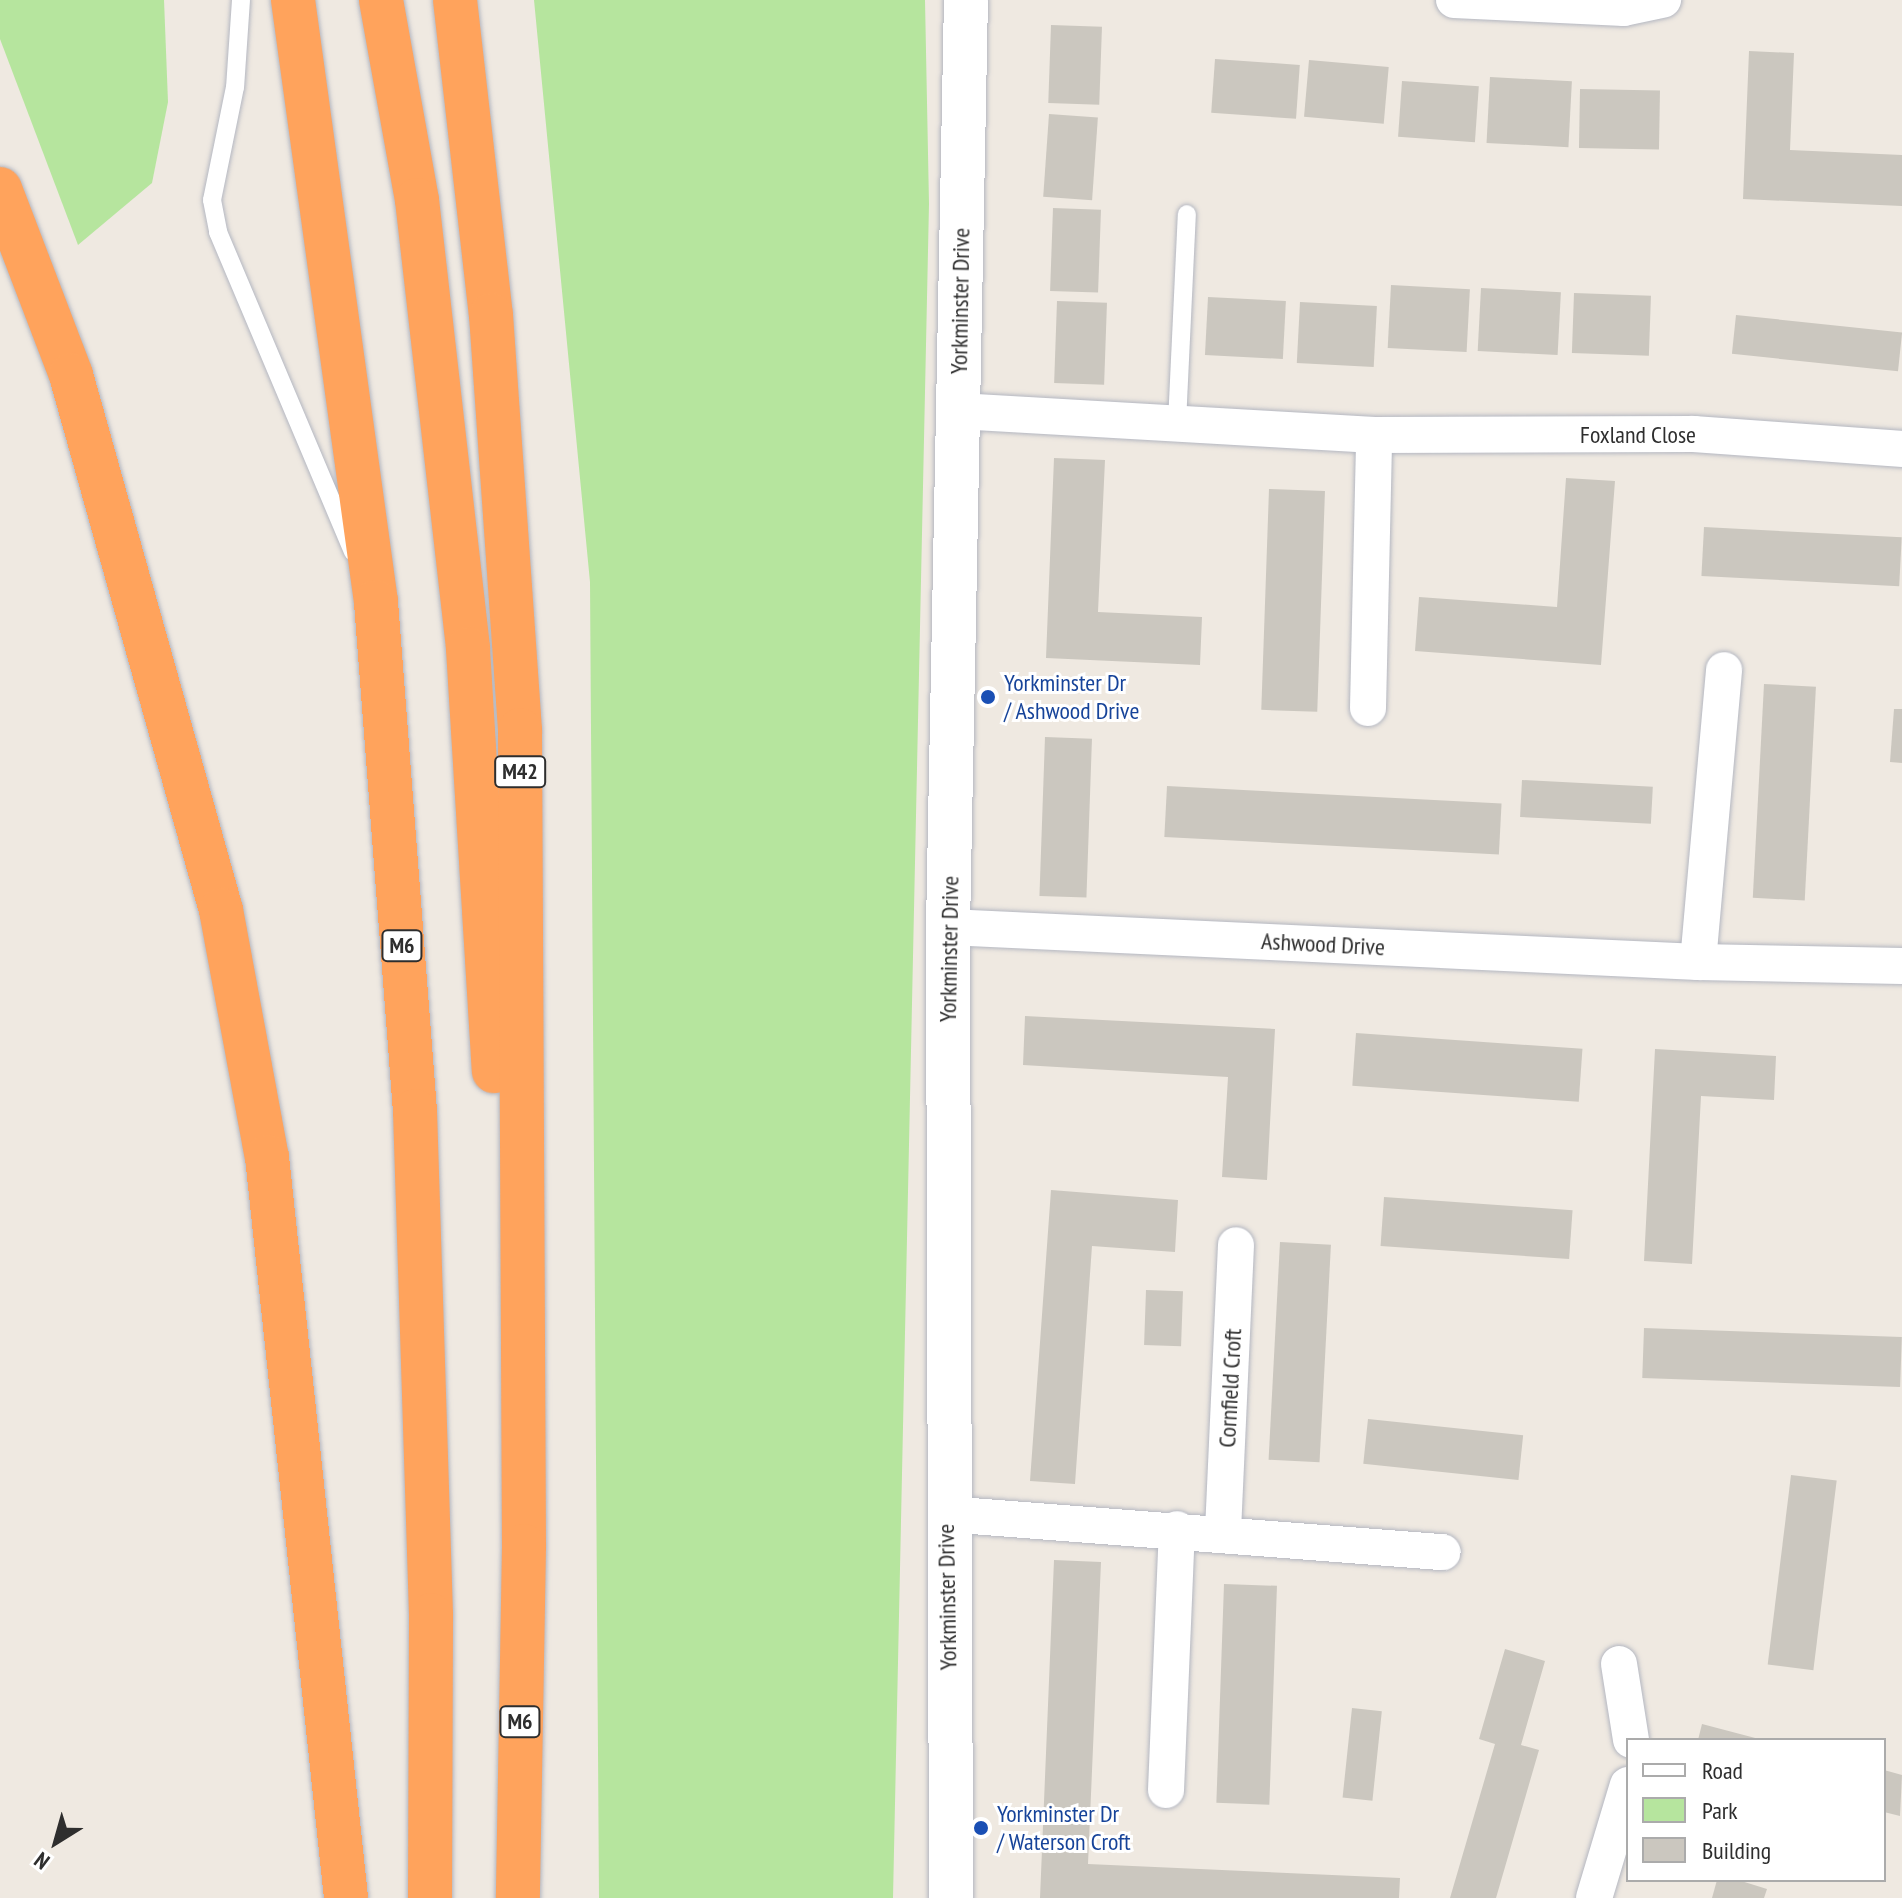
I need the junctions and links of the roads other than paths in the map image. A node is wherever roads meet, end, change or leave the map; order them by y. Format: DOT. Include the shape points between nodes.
graph roads {
  1 [pos="241,0"];
  2 [pos="293,0"];
  3 [pos="381,0"];
  4 [pos="455,0"];
  5 [pos="966,0"];
  6 [pos="1454,0"];
  7 [pos="1663,0"];
  8 [pos="0,189"];
  9 [pos="1187,214"];
  10 [pos="958,411"];
  11 [pos="1177,423"];
  12 [pos="1374,435"];
  13 [pos="1902,449"];
  14 [pos="376,602"];
  15 [pos="1724,670"];
  16 [pos="1368,708"];
  17 [pos="948,927"];
  18 [pos="1698,962"];
  19 [pos="1902,966"];
  20 [pos="1236,1245"];
  21 [pos="946,1514"];
  22 [pos="1177,1529"];
  23 [pos="1223,1531"];
  24 [pos="524,1546"];
  25 [pos="1443,1552"];
  26 [pos="1619,1664"];
  27 [pos="1631,1738"];
  28 [pos="1166,1790"];
  29 [pos="1626,1792"];
  30 [pos="346,1898"];
  31 [pos="430,1898"];
  32 [pos="518,1898"];
  33 [pos="951,1898"];
  34 [pos="1594,1898"];
  1 -- 14 [label="lane" via="235,87 212,200 218,232"];
  2 -- 14 [label="highway, M6"];
  3 -- 24 [label="highway, M6" via="417,200 468,649"];
  4 -- 24 [label="highway, M42" via="491,315 520,730"];
  5 -- 10 [label="street, Yorkminster Drive"];
  6 -- 7 [label="street" via="1624,8"];
  8 -- 30 [label="highway" via="71,375 221,910 267,1157"];
  9 -- 11 [label="lane"];
  10 -- 11 [label="street, Foxland Close"];
  10 -- 17 [label="street, Yorkminster Drive"];
  11 -- 12 [label="street, Foxland Close"];
  12 -- 13 [label="street, Foxland Close" via="1694,434"];
  12 -- 16 [label="street"];
  14 -- 31 [label="highway, M6" via="415,1111 431,1615"];
  15 -- 18 [label="street"];
  17 -- 18 [label="street, Ashwood Drive"];
  17 -- 21 [label="street, Yorkminster Drive"];
  18 -- 19 [label="street, Ashwood Drive"];
  20 -- 23 [label="street, Cornfield Croft"];
  21 -- 22 [label="street"];
  21 -- 33 [label="street, Yorkminster Drive"];
  22 -- 23 [label="street"];
  22 -- 28 [label="street"];
  23 -- 25 [label="street"];
  24 -- 32 [label="highway, M6"];
  26 -- 27 [label="street"];
  29 -- 34 [label="street"];
}
